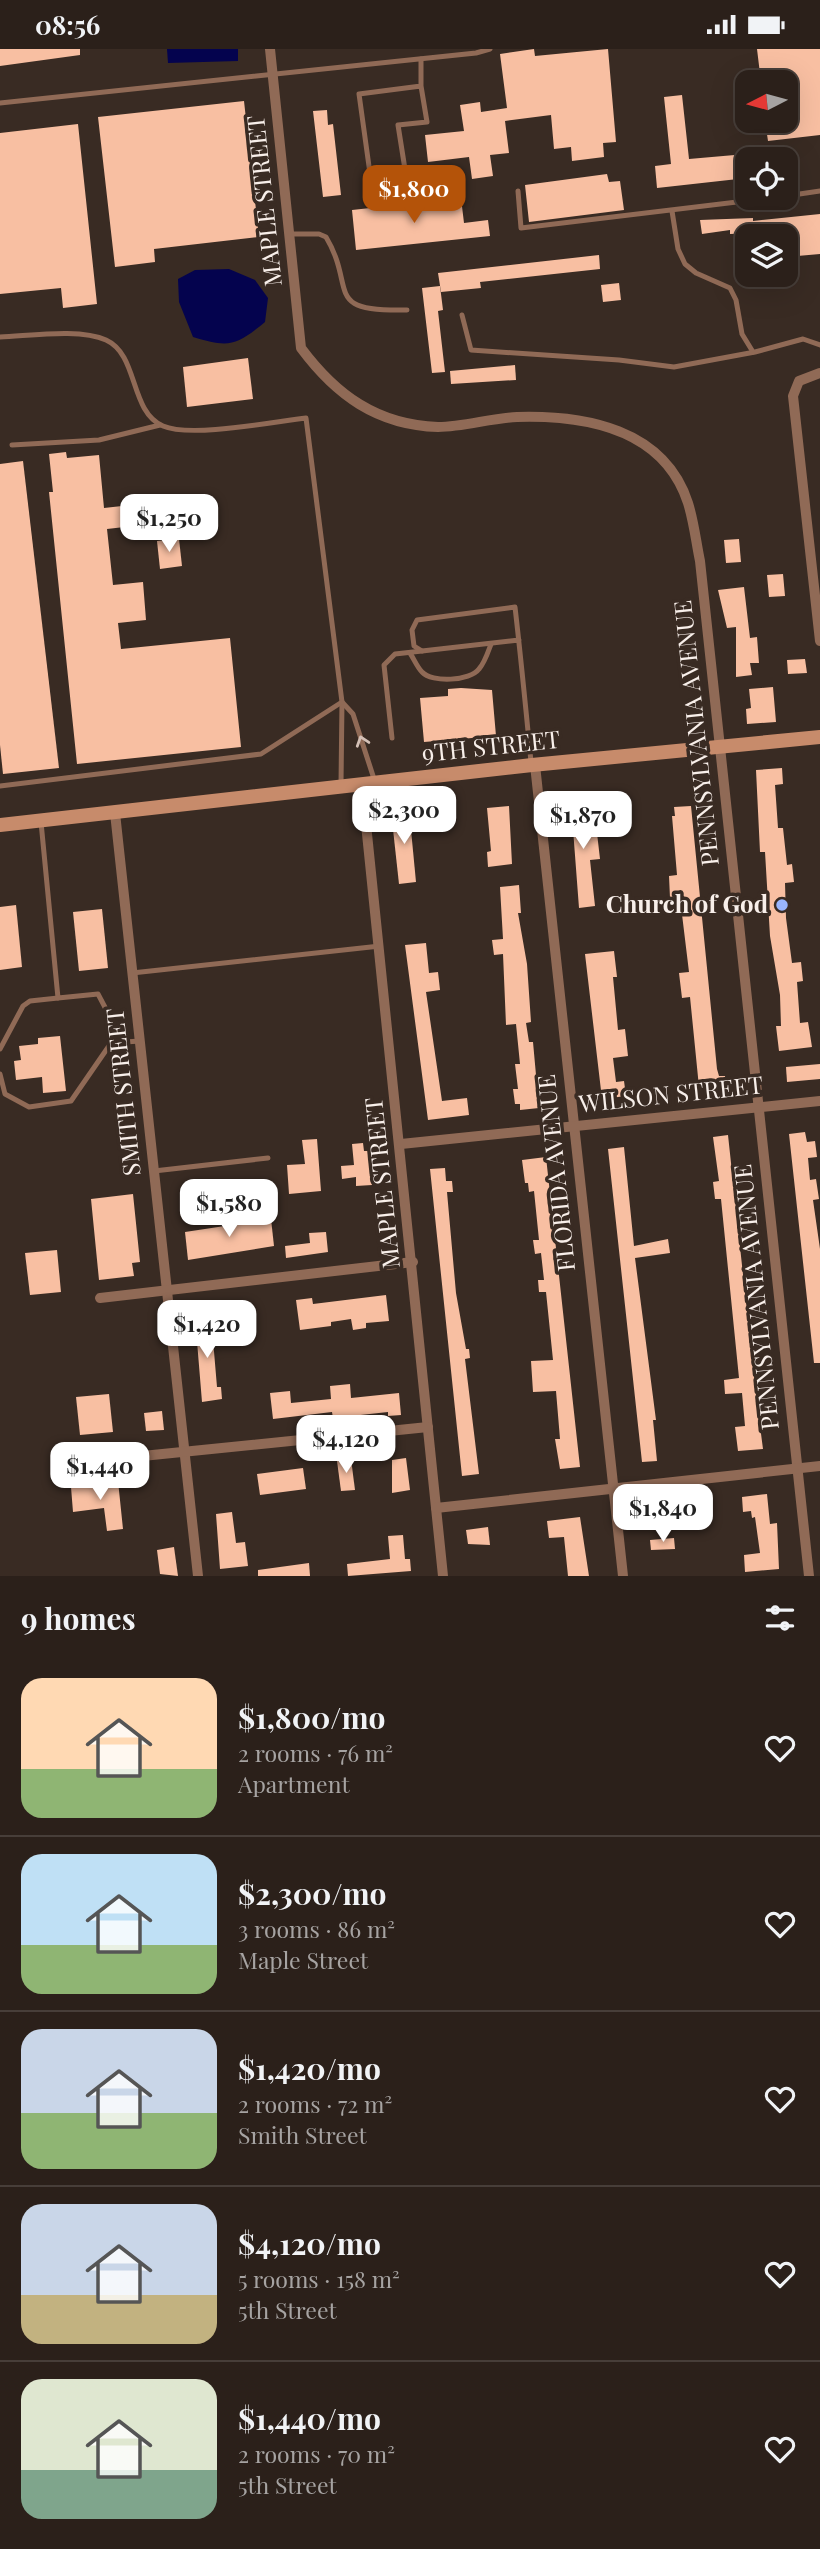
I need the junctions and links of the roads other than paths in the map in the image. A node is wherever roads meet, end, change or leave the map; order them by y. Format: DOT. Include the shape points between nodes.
graph roads {
  1 [pos="270,49"];
  2 [pos="491,49"];
  3 [pos="421,59"];
  4 [pos="273,74"];
  5 [pos="421,86"];
  6 [pos="0,103"];
  7 [pos="518,191"];
  8 [pos="820,191"];
  9 [pos="798,194"];
  10 [pos="735,203"];
  11 [pos="672,211"];
  12 [pos="289,234"];
  13 [pos="407,310"];
  14 [pos="462,315"];
  15 [pos="0,337"];
  16 [pos="820,345"];
  17 [pos="301,348"];
  18 [pos="753,352"];
  19 [pos="820,373"];
  20 [pos="160,425"];
  21 [pos="12,445"];
  22 [pos="818,595"];
  23 [pos="519,640"];
  24 [pos="820,641"];
  25 [pos="491,643"];
  26 [pos="422,651"];
  27 [pos="410,653"];
  28 [pos="342,702"];
  29 [pos="820,737"];
  30 [pos="391,738"];
  31 [pos="720,746"];
  32 [pos="533,765"];
  33 [pos="369,784"];
  34 [pos="0,786"];
  35 [pos="341,787"];
  36 [pos="115,813"];
  37 [pos="41,821"];
  38 [pos="0,825"];
  39 [pos="380,946"];
  40 [pos="132,973"];
  41 [pos="58,998"];
  42 [pos="140,1041"];
  43 [pos="111,1043"];
  44 [pos="0,1049"];
  45 [pos="0,1074"];
  46 [pos="820,1101"];
  47 [pos="759,1108"];
  48 [pos="573,1126"];
  49 [pos="401,1144"];
  50 [pos="268,1158"];
  51 [pos="154,1171"];
  52 [pos="413,1262"];
  53 [pos="167,1291"];
  54 [pos="100,1298"];
  55 [pos="428,1427"];
  56 [pos="186,1453"];
  57 [pos="113,1459"];
  58 [pos="820,1466"];
  59 [pos="796,1469"];
  60 [pos="612,1488"];
  61 [pos="436,1508"];
  62 [pos="198,1576"];
  63 [pos="443,1576"];
  64 [pos="623,1576"];
  65 [pos="809,1576"];
  1 -- 4 [label="street, MAPLE STREET"];
  2 -- 3 [label="lane"];
  3 -- 4 [label="lane"];
  3 -- 5 [label="lane"];
  4 -- 6 [label="lane"];
  4 -- 12 [label="street, MAPLE STREET"];
  5 -- 5 [label="lane" via="359,94 372,188 407,182 398,125 427,122"];
  7 -- 11 [label="lane" via="521,228"];
  8 -- 9 [label="lane"];
  10 -- 11 [label="lane"];
  11 -- 18 [label="lane" via="685,264 730,288 742,334"];
  12 -- 13 [label="lane" via="326,237 346,297 359,306"];
  12 -- 17 [label="street, MAPLE STREET"];
  14 -- 18 [label="lane" via="471,350 674,367"];
  15 -- 20 [label="lane" via="103,338 118,347 144,408"];
  16 -- 18 [label="lane" via="803,339"];
  17 -- 31 [label="street, PENNSYLVANIA AVENUE" via="347,399 388,418 438,427 515,417 594,421 631,435 664,459 688,502 700,561"];
  19 -- 22 [label="street" via="799,381 793,396"];
  20 -- 21 [label="lane" via="99,440"];
  20 -- 28 [label="lane" via="183,431 306,418"];
  22 -- 24 [label="street"];
  23 -- 25 [label="lane"];
  23 -- 26 [label="lane" via="515,607 417,620 412,630 414,646"];
  23 -- 32 [label="lane"];
  25 -- 26 [label="lane"];
  25 -- 27 [label="lane" via="473,675 445,679 422,673"];
  26 -- 27 [label="lane"];
  27 -- 30 [label="lane" via="395,654 384,665"];
  33 -- 28 [label="lane, one-way" via="353,714"];
  28 -- 34 [label="lane" via="261,754"];
  28 -- 35 [label="lane"];
  29 -- 31 [label="street, 9TH STREET"];
  31 -- 32 [label="street, 9TH STREET"];
  31 -- 47 [label="street, PENNSYLVANIA AVENUE"];
  32 -- 33 [label="street, 9TH STREET"];
  32 -- 48 [label="street, FLORIDA AVENUE"];
  33 -- 35 [label="street, 9TH STREET"];
  33 -- 39 [label="street, MAPLE STREET"];
  35 -- 36 [label="street, 9TH STREET"];
  36 -- 37 [label="street, 9TH STREET"];
  36 -- 40 [label="street, SMITH STREET"];
  37 -- 38 [label="street, 9TH STREET"];
  37 -- 41 [label="lane"];
  39 -- 40 [label="lane"];
  39 -- 49 [label="street, MAPLE STREET"];
  40 -- 42 [label="street, SMITH STREET"];
  41 -- 43 [label="lane" via="98,994 108,1013"];
  41 -- 44 [label="lane" via="23,1006"];
  42 -- 43 [label="lane"];
  42 -- 51 [label="street, SMITH STREET"];
  43 -- 45 [label="lane" via="71,1101 29,1107 5,1094"];
  46 -- 47 [label="street, WILSON STREET"];
  47 -- 48 [label="street, WILSON STREET"];
  47 -- 59 [label="street, PENNSYLVANIA AVENUE"];
  48 -- 49 [label="street, WILSON STREET"];
  48 -- 60 [label="street, FLORIDA AVENUE"];
  49 -- 52 [label="street, MAPLE STREET"];
  50 -- 51 [label="lane"];
  51 -- 53 [label="street, SMITH STREET"];
  52 -- 53 [label="street"];
  52 -- 55 [label="street, MAPLE STREET"];
  53 -- 54 [label="street"];
  53 -- 56 [label="street, SMITH STREET"];
  55 -- 56 [label="street"];
  55 -- 61 [label="street, MAPLE STREET"];
  56 -- 57 [label="street"];
  56 -- 62 [label="street, SMITH STREET"];
  58 -- 59 [label="street"];
  59 -- 60 [label="street"];
  59 -- 65 [label="street, PENNSYLVANIA AVENUE"];
  60 -- 61 [label="street"];
  60 -- 64 [label="street, FLORIDA AVENUE"];
  61 -- 63 [label="street, MAPLE STREET"];
}
